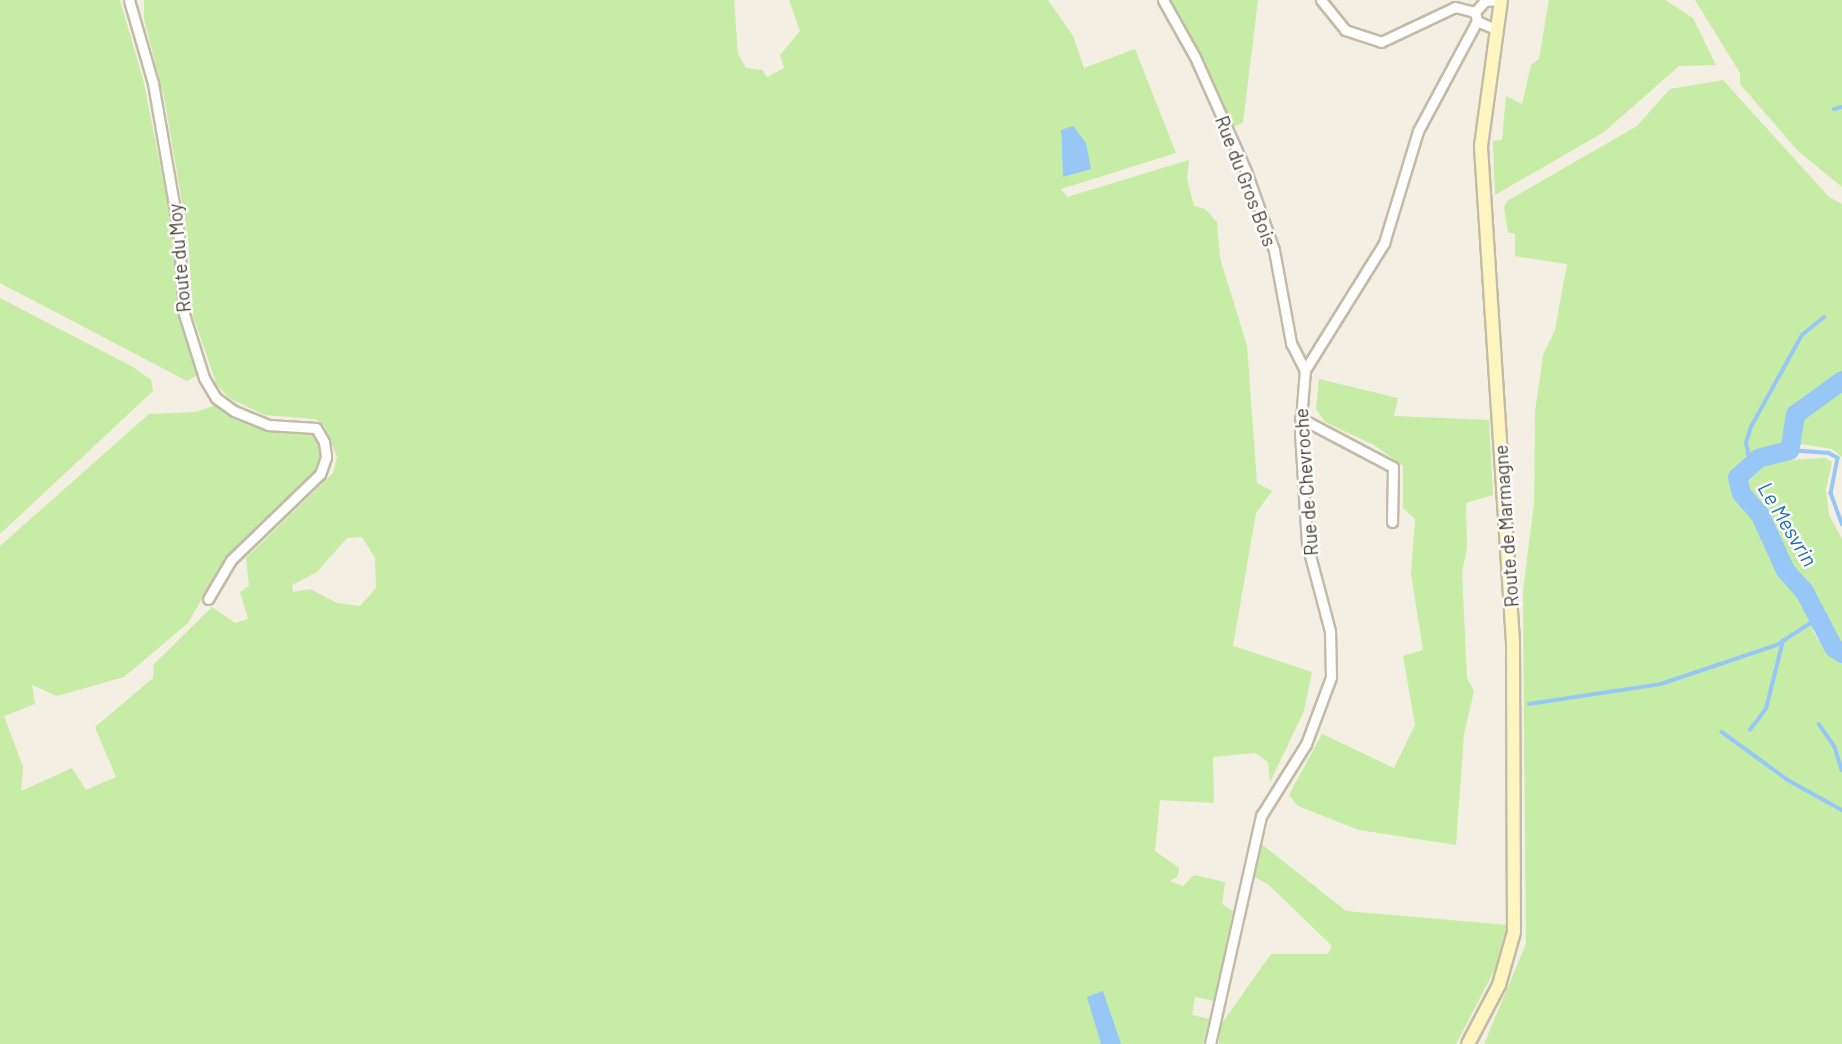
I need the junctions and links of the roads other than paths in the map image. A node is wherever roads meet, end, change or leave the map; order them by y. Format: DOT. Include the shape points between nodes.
graph roads {
  1 [pos="129,0"];
  2 [pos="1163,0"];
  3 [pos="1321,0"];
  4 [pos="1501,0"];
  5 [pos="1476,17"];
  6 [pos="1495,29"];
  7 [pos="1305,370"];
  8 [pos="1300,418"];
  9 [pos="1392,522"];
  10 [pos="208,599"];
  11 [pos="1210,1044"];
  12 [pos="1468,1044"];
  1 -- 10 [label="street, Route du Moy" via="153,83 178,227 184,314 204,378 216,398 234,411 268,425 316,428 326,457 320,474 231,560"];
  2 -- 7 [label="street, Rue du Gros Bois" via="1195,57 1247,171 1274,250 1291,343"];
  3 -- 5 [label="street" via="1345,30 1381,42 1455,7"];
  4 -- 5 [label="street" via="1485,1"];
  4 -- 6 [label="main road, Route de Marmagne"];
  5 -- 6 [label="street"];
  5 -- 7 [label="street, Rue de Chevroche" via="1418,131 1384,243"];
  6 -- 12 [label="main road, Route de Marmagne" via="1482,117 1481,160 1513,642 1514,932 1499,985"];
  7 -- 8 [label="street, Rue de Chevroche"];
  8 -- 9 [label="street" via="1393,467"];
  8 -- 11 [label="street, Rue de Chevroche" via="1307,544 1330,631 1331,677 1306,744 1261,816"];
}
